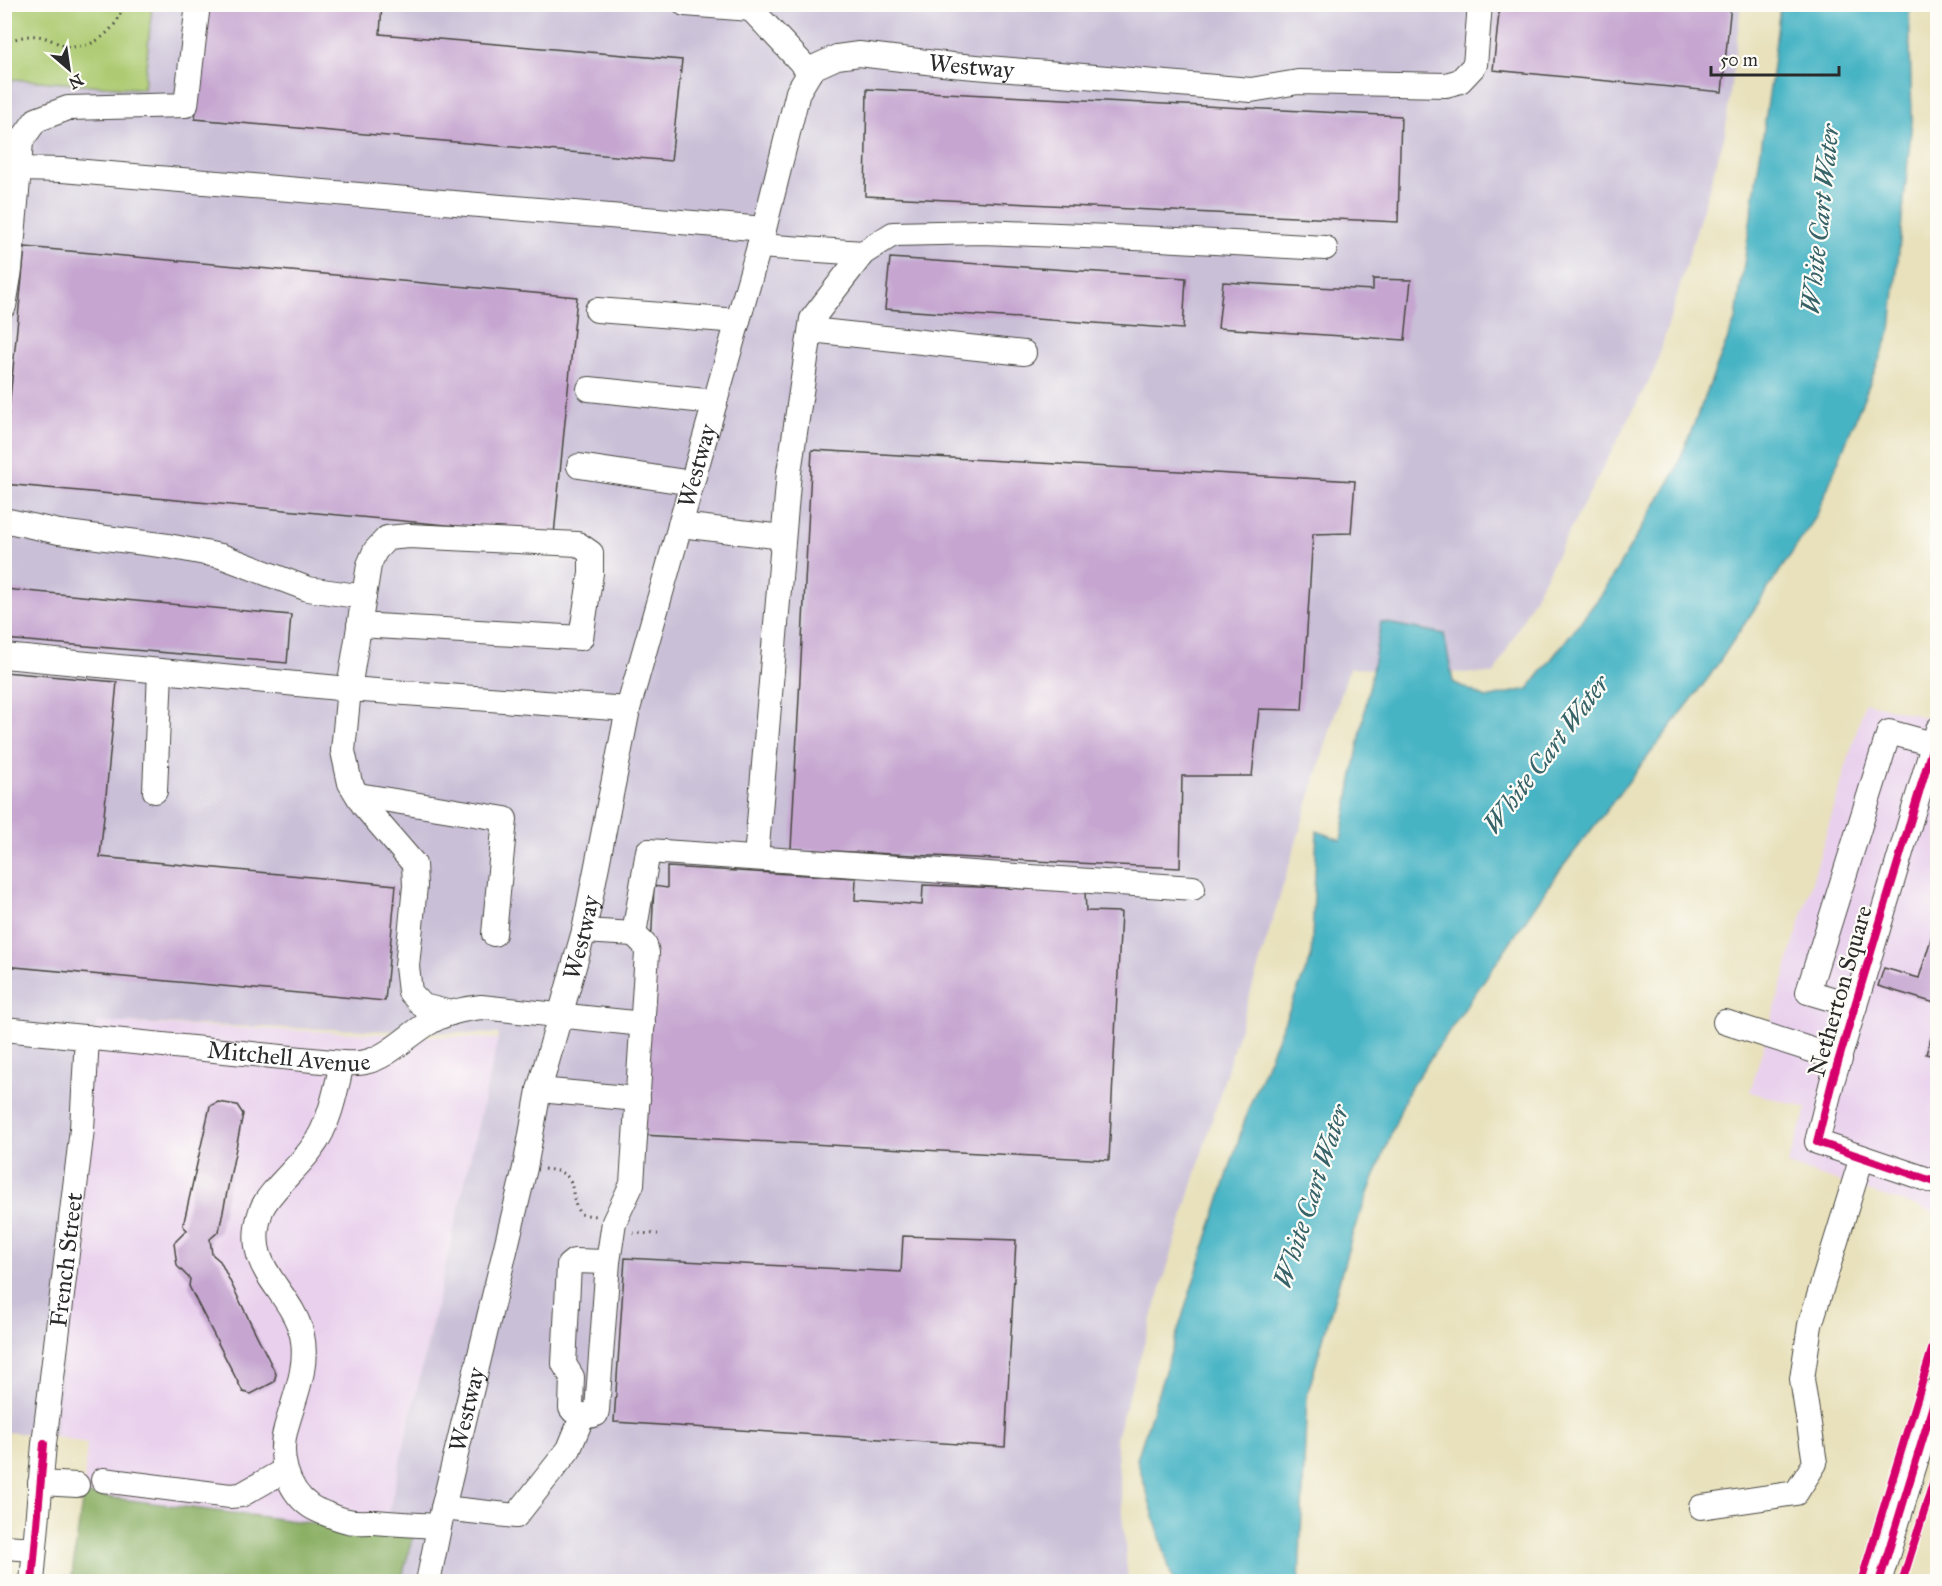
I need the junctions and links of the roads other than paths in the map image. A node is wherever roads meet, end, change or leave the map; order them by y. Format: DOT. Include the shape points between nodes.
graph roads {
  1 [pos="198,4"];
  2 [pos="686,4"];
  3 [pos="1480,4"];
  4 [pos="751,7"];
  5 [pos="810,72"];
  6 [pos="19,169"];
  7 [pos="762,237"];
  8 [pos="1325,248"];
  9 [pos="863,253"];
  10 [pos="4,306"];
  11 [pos="597,310"];
  12 [pos="738,321"];
  13 [pos="811,330"];
  14 [pos="1024,353"];
  15 [pos="589,389"];
  16 [pos="715,402"];
  17 [pos="579,466"];
  18 [pos="692,483"];
  19 [pos="4,520"];
  20 [pos="680,525"];
  21 [pos="783,537"];
  22 [pos="364,597"];
  23 [pos="359,625"];
  24 [pos="4,656"];
  25 [pos="160,671"];
  26 [pos="349,689"];
  27 [pos="628,709"];
  28 [pos="1935,736"];
  29 [pos="155,791"];
  30 [pos="358,795"];
  31 [pos="1928,797"];
  32 [pos="756,858"];
  33 [pos="1193,888"];
  34 [pos="584,931"];
  35 [pos="494,934"];
  36 [pos="634,934"];
  37 [pos="1855,1006"];
  38 [pos="451,1013"];
  39 [pos="560,1016"];
  40 [pos="1725,1022"];
  41 [pos="643,1024"];
  42 [pos="4,1029"];
  43 [pos="87,1037"];
  44 [pos="1840,1059"];
  45 [pos="342,1063"];
  46 [pos="539,1090"];
  47 [pos="638,1099"];
  48 [pos="1862,1157"];
  49 [pos="1938,1183"];
  50 [pos="608,1262"];
  51 [pos="1938,1389"];
  52 [pos="583,1415"];
  53 [pos="285,1470"];
  54 [pos="104,1480"];
  55 [pos="40,1483"];
  56 [pos="77,1485"];
  57 [pos="1701,1507"];
  58 [pos="441,1517"];
  59 [pos="4,1546"];
  60 [pos="34,1549"];
  61 [pos="32,1581"];
  62 [pos="428,1581"];
  63 [pos="1879,1581"];
  1 -- 6 [label="street" via="186,105 68,108 36,120 21,141"];
  2 -- 4 [label="street"];
  3 -- 5 [label="street, Westway" via="1474,65 1460,81 1446,85 1298,82 1251,90 859,54 837,57"];
  4 -- 5 [label="street"];
  5 -- 7 [label="street, Westway" via="798,92"];
  6 -- 7 [label="street" via="74,171"];
  6 -- 10 [label="street"];
  7 -- 9 [label="street"];
  7 -- 12 [label="street, Westway"];
  8 -- 9 [label="street" via="983,232 893,234"];
  9 -- 13 [label="street" via="812,319"];
  11 -- 12 [label="street"];
  12 -- 16 [label="street, Westway"];
  13 -- 14 [label="street"];
  13 -- 21 [label="street"];
  15 -- 16 [label="street"];
  16 -- 18 [label="street, Westway"];
  17 -- 18 [label="street"];
  18 -- 20 [label="street, Westway"];
  19 -- 22 [label="street" via="221,556 308,590"];
  20 -- 21 [label="street"];
  20 -- 27 [label="street, Westway"];
  21 -- 32 [label="street"];
  22 -- 23 [label="street"];
  22 -- 23 [label="street" via="372,558 387,538 578,544 591,553 581,638"];
  23 -- 26 [label="street"];
  24 -- 25 [label="street"];
  25 -- 26 [label="street"];
  25 -- 29 [label="street"];
  26 -- 27 [label="street"];
  26 -- 30 [label="street" via="343,751 350,783"];
  27 -- 34 [label="street, Westway"];
  28 -- 31 [label="street, Netherton Square"];
  28 -- 37 [label="street" via="1889,732 1808,992"];
  30 -- 35 [label="street" via="505,819"];
  30 -- 38 [label="street" via="414,864 407,966 410,992 423,1006"];
  31 -- 37 [label="street, Netherton Square"];
  32 -- 33 [label="street"];
  32 -- 36 [label="street" via="648,851"];
  34 -- 36 [label="street"];
  34 -- 39 [label="street, Westway"];
  36 -- 41 [label="street" via="647,953"];
  37 -- 44 [label="street, Netherton Square"];
  38 -- 39 [label="street, Mitchell Avenue" via="481,1006"];
  38 -- 45 [label="street, Mitchell Avenue" via="433,1020 382,1056 364,1063"];
  39 -- 41 [label="street, Mitchell Avenue"];
  39 -- 46 [label="street, Westway"];
  40 -- 44 [label="street"];
  41 -- 47 [label="street"];
  42 -- 43 [label="street, Mitchell Avenue"];
  43 -- 45 [label="street, Mitchell Avenue"];
  43 -- 55 [label="street, French Street" via="82,1130"];
  44 -- 48 [label="street, Netherton Square" via="1817,1142"];
  45 -- 53 [label="street" via="335,1096 314,1146 261,1209 256,1232 258,1256 269,1279 298,1319 304,1347 301,1376 285,1432"];
  46 -- 47 [label="street"];
  46 -- 58 [label="street, Westway" via="525,1168"];
  47 -- 50 [label="street" via="632,1184 614,1222"];
  48 -- 49 [label="street, Netherton Square"];
  48 -- 57 [label="street" via="1810,1325 1802,1379 1815,1463 1796,1492"];
  50 -- 52 [label="street" via="597,1410 594,1415"];
  50 -- 52 [label="street" via="574,1261 569,1265 564,1364 572,1377 571,1408"];
  51 -- 63 [label="street"];
  52 -- 58 [label="street" via="569,1449 516,1516"];
  53 -- 54 [label="street" via="241,1495 230,1496"];
  53 -- 58 [label="street" via="292,1486 310,1506 348,1521"];
  55 -- 56 [label="street"];
  55 -- 60 [label="street, French Street"];
  58 -- 62 [label="street, Westway"];
  59 -- 60 [label="street"];
  60 -- 61 [label="street, French Street"];
}
